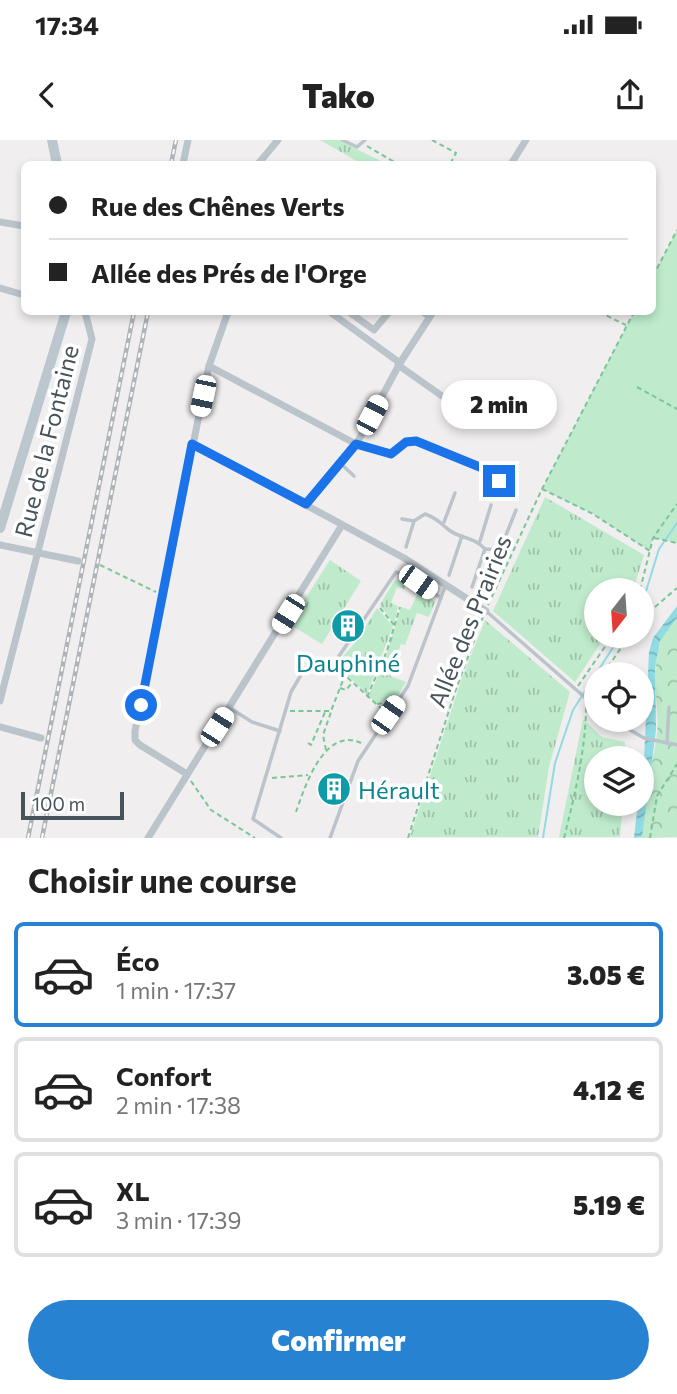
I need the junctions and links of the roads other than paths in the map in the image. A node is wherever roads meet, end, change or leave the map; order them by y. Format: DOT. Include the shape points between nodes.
graph roads {
  1 [pos="52,140"];
  2 [pos="188,140"];
  3 [pos="278,140"];
  4 [pos="342,140"];
  5 [pos="526,140"];
  6 [pos="363,141"];
  7 [pos="56,161"];
  8 [pos="184,161"];
  9 [pos="260,161"];
  10 [pos="513,161"];
  11 [pos="0,222"];
  12 [pos="21,226"];
  13 [pos="0,288"];
  14 [pos="21,294"];
  15 [pos="65,315"];
  16 [pos="87,315"];
  17 [pos="227,315"];
  18 [pos="334,315"];
  19 [pos="353,315"];
  20 [pos="386,315"];
  21 [pos="431,315"];
  22 [pos="399,364"];
  23 [pos="209,366"];
  24 [pos="533,418"];
  25 [pos="192,444"];
  26 [pos="356,444"];
  27 [pos="340,463"];
  28 [pos="354,476"];
  29 [pos="499,481"];
  30 [pos="455,493"];
  31 [pos="5,496"];
  32 [pos="306,504"];
  33 [pos="491,505"];
  34 [pos="516,510"];
  35 [pos="402,519"];
  36 [pos="414,521"];
  37 [pos="444,522"];
  38 [pos="342,525"];
  39 [pos="0,528"];
  40 [pos="463,536"];
  41 [pos="480,541"];
  42 [pos="0,545"];
  43 [pos="406,547"];
  44 [pos="485,549"];
  45 [pos="38,554"];
  46 [pos="78,561"];
  47 [pos="449,575"];
  48 [pos="446,585"];
  49 [pos="472,587"];
  50 [pos="441,598"];
  51 [pos="486,611"];
  52 [pos="584,696"];
  53 [pos="0,701"];
  54 [pos="669,707"];
  55 [pos="230,708"];
  56 [pos="0,727"];
  57 [pos="280,731"];
  58 [pos="634,732"];
  59 [pos="40,738"];
  60 [pos="667,743"];
  61 [pos="677,745"];
  62 [pos="187,775"];
  63 [pos="152,836"];
  64 [pos="281,838"];
  65 [pos="330,838"];
  1 -- 7 [label="street"];
  2 -- 8 [label="street"];
  3 -- 9 [label="street"];
  4 -- 6 [label="lane" via="357,147"];
  5 -- 10 [label="street"];
  11 -- 12 [label="street"];
  13 -- 14 [label="street"];
  15 -- 31 [label="street"];
  16 -- 45 [label="street, Rue de la Fontaine" via="92,339"];
  17 -- 23 [label="street"];
  18 -- 22 [label="street"];
  19 -- 20 [label="street" via="374,330"];
  21 -- 22 [label="street"];
  22 -- 24 [label="street" via="452,404 485,402"];
  22 -- 26 [label="street"];
  23 -- 25 [label="street"];
  23 -- 26 [label="street"];
  25 -- 32 [label="street"];
  25 -- 62 [label="street" via="135,740"];
  26 -- 27 [label="street"];
  26 -- 29 [label="street" via="391,454 406,442 416,441 492,472"];
  27 -- 28 [label="lane"];
  27 -- 32 [label="street"];
  30 -- 37 [label="lane"];
  31 -- 39 [label="street"];
  32 -- 38 [label="street"];
  33 -- 41 [label="lane"];
  34 -- 44 [label="lane" via="502,548"];
  35 -- 36 [label="lane"];
  36 -- 37 [label="lane" via="425,514"];
  36 -- 43 [label="lane"];
  37 -- 40 [label="lane"];
  38 -- 48 [label="street"];
  38 -- 55 [label="street"];
  40 -- 41 [label="lane"];
  40 -- 47 [label="lane"];
  41 -- 44 [label="lane"];
  42 -- 45 [label="street"];
  44 -- 49 [label="lane"];
  45 -- 46 [label="street"];
  45 -- 53 [label="street, Rue de la Fontaine"];
  48 -- 50 [label="lane"];
  48 -- 51 [label="street"];
  50 -- 57 [label="lane" via="396,572 333,663 305,668 291,692"];
  50 -- 65 [label="lane" via="408,686 358,761"];
  51 -- 52 [label="lane"];
  54 -- 60 [label="lane"];
  55 -- 57 [label="lane" via="252,722"];
  55 -- 62 [label="street"];
  56 -- 59 [label="street"];
  57 -- 64 [label="lane" via="253,819"];
  58 -- 60 [label="lane"];
  60 -- 61 [label="lane"];
  62 -- 63 [label="street"];
}
